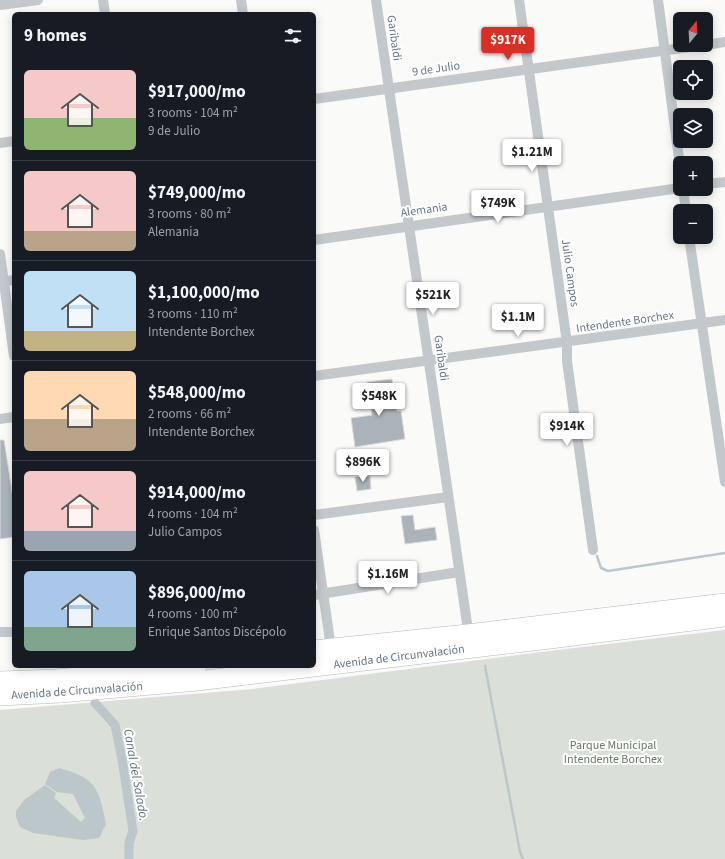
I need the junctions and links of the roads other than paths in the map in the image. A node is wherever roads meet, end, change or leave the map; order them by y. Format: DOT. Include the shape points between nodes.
graph roads {
  1 [pos="38,0"];
  2 [pos="103,0"];
  3 [pos="241,0"];
  4 [pos="376,0"];
  5 [pos="519,0"];
  6 [pos="658,0"];
  7 [pos="0,5"];
  8 [pos="104,12"];
  9 [pos="243,12"];
  10 [pos="725,42"];
  11 [pos="713,44"];
  12 [pos="673,50"];
  13 [pos="666,51"];
  14 [pos="529,69"];
  15 [pos="388,88"];
  16 [pos="316,99"];
  17 [pos="12,141"];
  18 [pos="0,143"];
  19 [pos="679,156"];
  20 [pos="725,182"];
  21 [pos="713,183"];
  22 [pos="673,189"];
  23 [pos="548,206"];
  24 [pos="408,226"];
  25 [pos="316,240"];
  26 [pos="690,244"];
  27 [pos="0,254"];
  28 [pos="6,281"];
  29 [pos="725,320"];
  30 [pos="701,324"];
  31 [pos="12,337"];
  32 [pos="567,343"];
  33 [pos="428,360"];
  34 [pos="316,376"];
  35 [pos="12,417"];
  36 [pos="0,419"];
  37 [pos="723,457"];
  38 [pos="725,482"];
  39 [pos="448,498"];
  40 [pos="316,515"];
  41 [pos="592,550"];
  42 [pos="316,556"];
  43 [pos="459,572"];
  44 [pos="319,594"];
  45 [pos="725,603"];
  46 [pos="725,617"];
  47 [pos="0,632"];
  48 [pos="12,632"];
  49 [pos="469,642"];
  50 [pos="322,649"];
  51 [pos="316,658"];
  52 [pos="216,668"];
  53 [pos="196,670"];
  54 [pos="0,681"];
  55 [pos="0,696"];
  1 -- 7 [label="street"];
  2 -- 8 [label="street"];
  3 -- 9 [label="street"];
  4 -- 15 [label="street, Garibaldi"];
  5 -- 14 [label="street, Julio Campos"];
  6 -- 13 [label="street"];
  10 -- 11 [label="street, 9 de Julio"];
  12 -- 13 [label="street, 9 de Julio"];
  13 -- 14 [label="street, 9 de Julio"];
  13 -- 19 [label="street"];
  14 -- 15 [label="street, 9 de Julio"];
  14 -- 23 [label="street, Julio Campos"];
  15 -- 16 [label="street, 9 de Julio"];
  15 -- 24 [label="street, Garibaldi"];
  17 -- 18 [label="street"];
  20 -- 21 [label="street"];
  22 -- 23 [label="street, Alemania"];
  23 -- 24 [label="street, Alemania"];
  23 -- 32 [label="street, Julio Campos"];
  24 -- 25 [label="street, Alemania"];
  24 -- 33 [label="street, Garibaldi"];
  26 -- 30 [label="street"];
  27 -- 28 [label="street"];
  28 -- 31 [label="street"];
  29 -- 30 [label="street, Intendente Borchex"];
  30 -- 32 [label="street, Intendente Borchex"];
  30 -- 37 [label="street"];
  32 -- 33 [label="street, Intendente Borchex"];
  32 -- 41 [label="street, Julio Campos" via="567,361"];
  33 -- 34 [label="street, Intendente Borchex"];
  33 -- 39 [label="street, Garibaldi"];
  35 -- 36 [label="street"];
  37 -- 38 [label="street"];
  39 -- 40 [label="street"];
  39 -- 43 [label="street, Garibaldi"];
  42 -- 44 [label="street"];
  43 -- 44 [label="street"];
  43 -- 49 [label="street, Garibaldi"];
  44 -- 50 [label="street"];
  45 -- 49 [label="highway, Avenida de Circunvalación"];
  46 -- 49 [label="highway, Avenida de Circunvalación"];
  47 -- 48 [label="street"];
  49 -- 50 [label="highway, Avenida de Circunvalación"];
  49 -- 51 [label="highway, Avenida de Circunvalación"];
  52 -- 53 [label="highway, Avenida de Circunvalación"];
  53 -- 54 [label="highway, Avenida de Circunvalación"];
  53 -- 55 [label="highway, Avenida de Circunvalación" via="60,693"];
}
